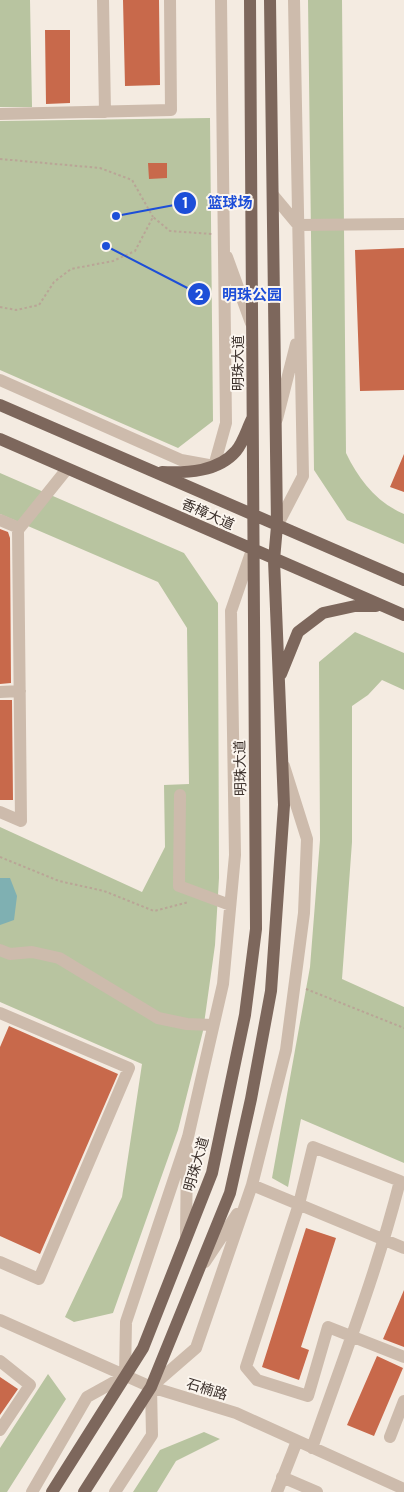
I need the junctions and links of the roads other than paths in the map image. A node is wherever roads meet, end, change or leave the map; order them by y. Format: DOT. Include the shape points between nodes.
graph roads {
  1 [pos="103,0"];
  2 [pos="170,0"];
  3 [pos="221,0"];
  4 [pos="250,0"];
  5 [pos="270,0"];
  6 [pos="294,0"];
  7 [pos="105,112"];
  8 [pos="0,114"];
  9 [pos="273,195"];
  10 [pos="404,224"];
  11 [pos="298,225"];
  12 [pos="224,248"];
  13 [pos="252,328"];
  14 [pos="300,328"];
  15 [pos="0,380"];
  16 [pos="0,405"];
  17 [pos="253,417"];
  18 [pos="276,426"];
  19 [pos="0,439"];
  20 [pos="214,466"];
  21 [pos="67,469"];
  22 [pos="154,472"];
  23 [pos="254,516"];
  24 [pos="0,520"];
  25 [pos="277,526"];
  26 [pos="19,528"];
  27 [pos="252,550"];
  28 [pos="274,560"];
  29 [pos="404,580"];
  30 [pos="383,606"];
  31 [pos="404,615"];
  32 [pos="279,678"];
  33 [pos="0,692"];
  34 [pos="20,692"];
  35 [pos="282,759"];
  36 [pos="180,795"];
  37 [pos="0,812"];
  38 [pos="230,905"];
  39 [pos="0,950"];
  40 [pos="1,1016"];
  41 [pos="213,1025"];
  42 [pos="188,1138"];
  43 [pos="252,1184"];
  44 [pos="247,1199"];
  45 [pos="299,1204"];
  46 [pos="186,1239"];
  47 [pos="385,1240"];
  48 [pos="404,1248"];
  49 [pos="0,1262"];
  50 [pos="196,1276"];
  51 [pos="0,1320"];
  52 [pos="352,1334"];
  53 [pos="404,1357"];
  54 [pos="0,1361"];
  55 [pos="125,1376"];
  56 [pos="151,1387"];
  57 [pos="404,1401"];
  58 [pos="0,1430"];
  59 [pos="390,1437"];
  60 [pos="297,1441"];
  61 [pos="312,1448"];
  62 [pos="282,1478"];
  63 [pos="55,1487"];
  64 [pos="404,1489"];
  65 [pos="32,1492"];
  66 [pos="48,1492"];
  67 [pos="84,1492"];
  68 [pos="115,1492"];
  69 [pos="277,1492"];
  70 [pos="317,1492"];
  1 -- 7 [label="street"];
  2 -- 7 [label="street" via="171,110"];
  3 -- 12 [label="street"];
  4 -- 13 [label="main road, 明珠大道"];
  5 -- 9 [label="main road"];
  6 -- 11 [label="street"];
  7 -- 8 [label="street"];
  9 -- 11 [label="street"];
  9 -- 18 [label="main road"];
  10 -- 11 [label="street"];
  11 -- 14 [label="street"];
  12 -- 13 [label="street"];
  12 -- 20 [label="street" via="226,423"];
  13 -- 17 [label="main road, 明珠大道"];
  14 -- 18 [label="street"];
  14 -- 25 [label="street" via="303,476"];
  15 -- 20 [label="street" via="181,460"];
  16 -- 22 [label="main road, 香樟大道"];
  17 -- 20 [label="main road" via="236,451"];
  17 -- 23 [label="main road, 明珠大道"];
  18 -- 25 [label="main road"];
  19 -- 21 [label="main road, 香樟大道"];
  20 -- 22 [label="main road" via="187,473"];
  21 -- 26 [label="street"];
  21 -- 27 [label="main road, 香樟大道"];
  22 -- 23 [label="main road, 香樟大道"];
  23 -- 25 [label="main road, 香樟大道"];
  23 -- 27 [label="main road, 明珠大道"];
  24 -- 26 [label="street"];
  25 -- 28 [label="main road"];
  25 -- 29 [label="main road, 香樟大道"];
  26 -- 34 [label="street"];
  27 -- 28 [label="main road, 香樟大道"];
  27 -- 38 [label="street" via="231,611 235,855"];
  27 -- 46 [label="main road, 明珠大道" via="256,929 245,1015 212,1173"];
  28 -- 30 [label="main road, 香樟大道"];
  28 -- 32 [label="main road"];
  30 -- 31 [label="main road, 香樟大道"];
  30 -- 32 [label="main road" via="355,606 323,613 298,632"];
  32 -- 35 [label="main road"];
  33 -- 34 [label="street"];
  34 -- 37 [label="street" via="21,821"];
  35 -- 43 [label="street" via="307,839 304,913 286,1050"];
  35 -- 50 [label="main road" via="284,805 271,991 230,1193"];
  36 -- 38 [label="street" via="179,886"];
  38 -- 41 [label="street" via="223,984"];
  39 -- 41 [label="street" via="10,954 32,952 59,958 158,1018"];
  40 -- 49 [label="street" via="129,1068 39,1279"];
  41 -- 42 [label="street"];
  42 -- 46 [label="street"];
  42 -- 55 [label="street" via="126,1322"];
  43 -- 44 [label="street"];
  43 -- 45 [label="street"];
  44 -- 50 [label="street"];
  44 -- 56 [label="street" via="196,1348"];
  45 -- 47 [label="street"];
  45 -- 47 [label="street" via="313,1147 400,1181"];
  45 -- 52 [label="street" via="246,1366 257,1380 308,1396 328,1326"];
  46 -- 55 [label="main road, 明珠大道" via="143,1348"];
  47 -- 48 [label="street"];
  47 -- 52 [label="street"];
  50 -- 56 [label="main road"];
  51 -- 55 [label="street, 石楠路"];
  52 -- 53 [label="street"];
  52 -- 61 [label="street"];
  54 -- 58 [label="street" via="30,1385"];
  55 -- 56 [label="street, 石楠路"];
  55 -- 63 [label="main road, 明珠大道"];
  55 -- 65 [label="street" via="87,1397"];
  56 -- 60 [label="street, 石楠路" via="236,1413"];
  56 -- 67 [label="main road"];
  56 -- 68 [label="street" via="152,1435"];
  57 -- 59 [label="street"];
  60 -- 61 [label="street, 石楠路"];
  60 -- 62 [label="street"];
  61 -- 64 [label="street, 石楠路"];
  62 -- 69 [label="street"];
  62 -- 70 [label="street"];
  63 -- 66 [label="street"];
}
